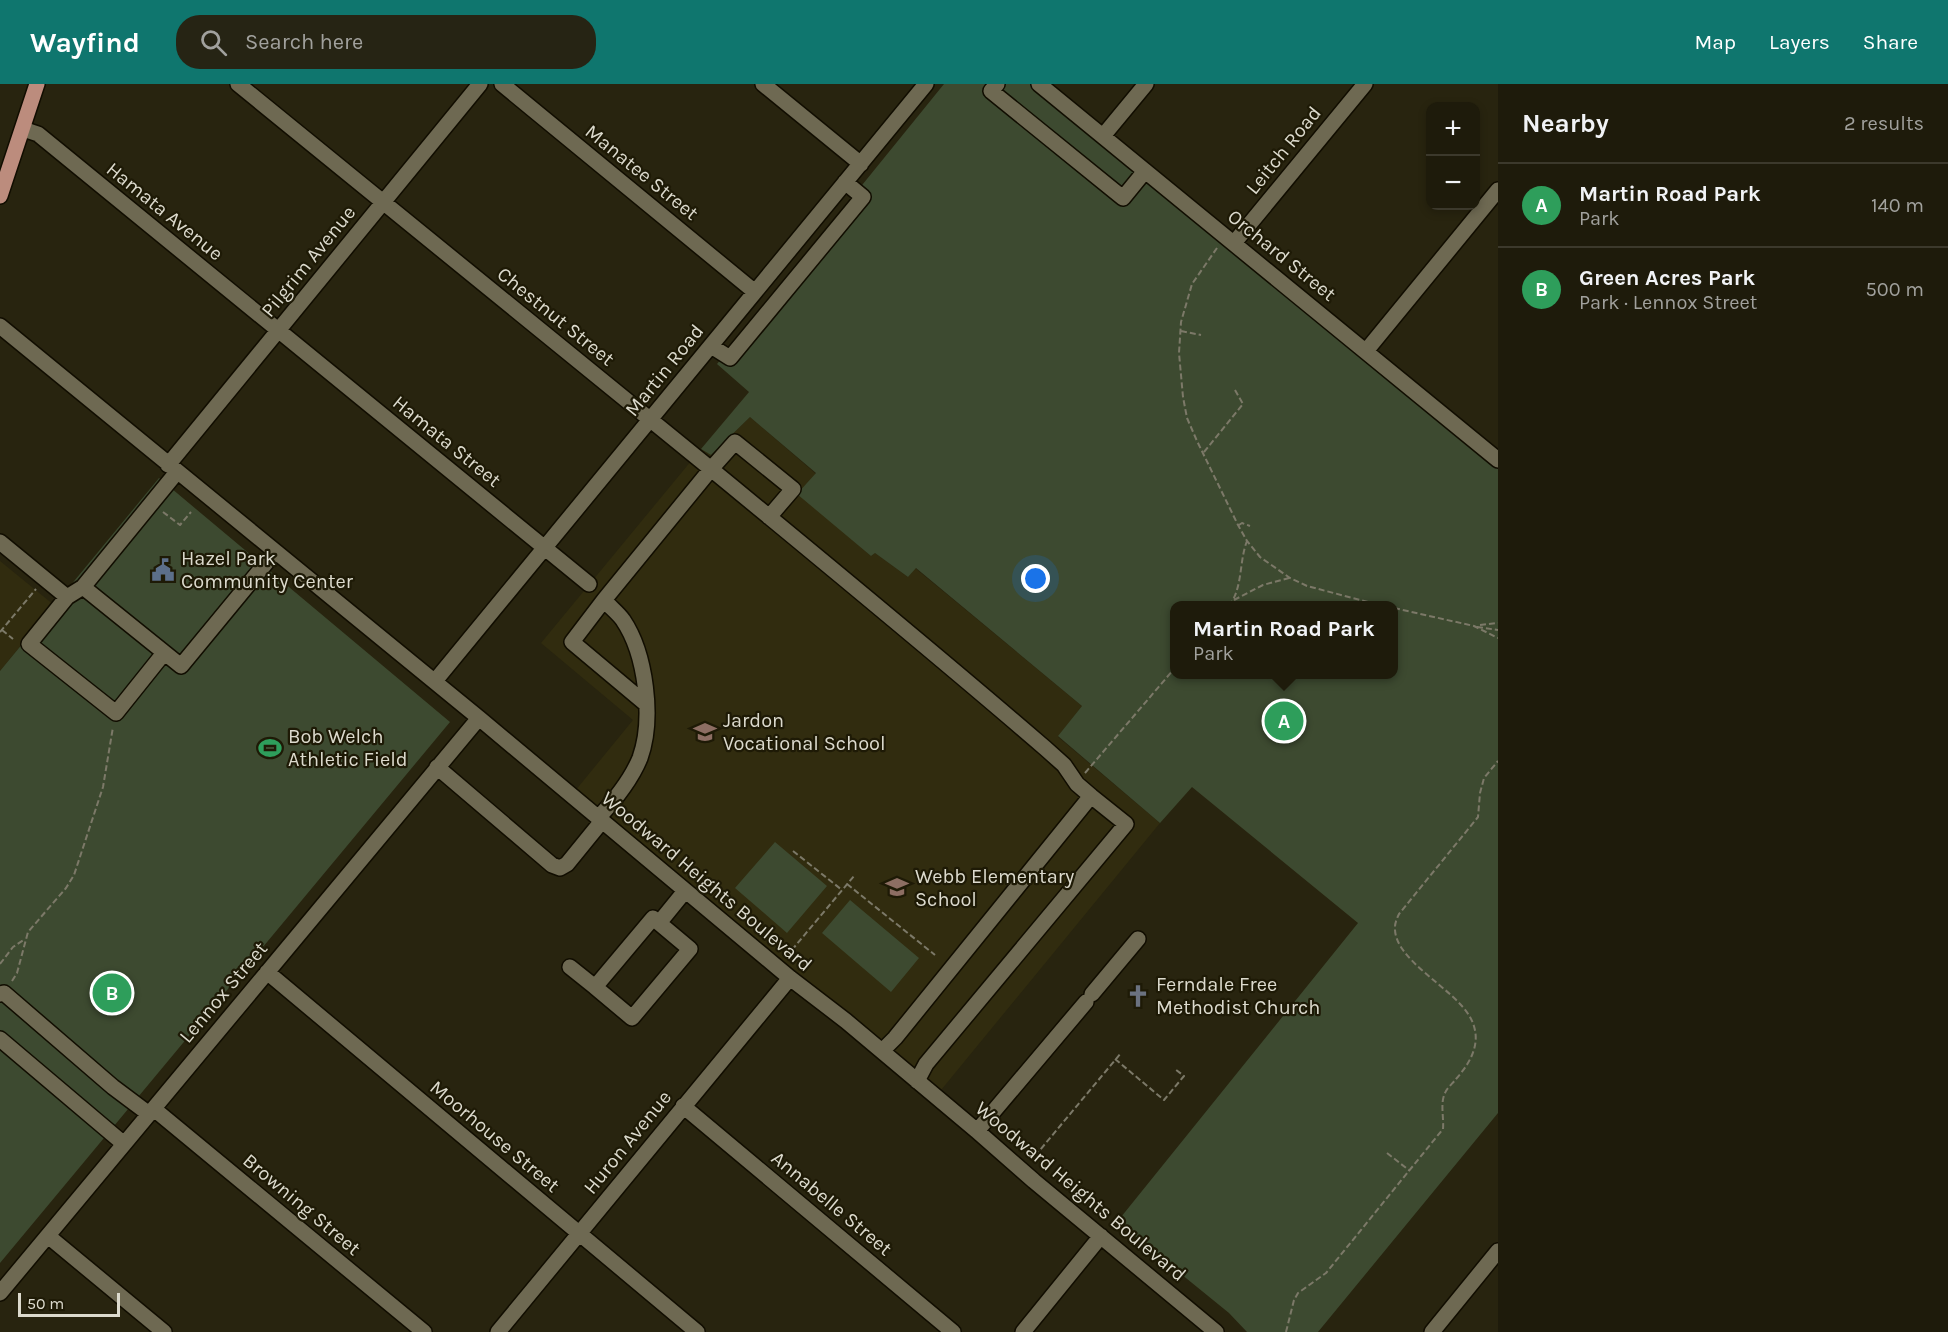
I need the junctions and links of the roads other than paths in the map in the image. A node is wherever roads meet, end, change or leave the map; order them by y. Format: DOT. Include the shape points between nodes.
graph roads {
  1 [pos="38,84"];
  2 [pos="238,84"];
  3 [pos="480,84"];
  4 [pos="502,84"];
  5 [pos="763,84"];
  6 [pos="926,84"];
  7 [pos="997,84"];
  8 [pos="1039,84"];
  9 [pos="1146,84"];
  10 [pos="1365,84"];
  11 [pos="23,129"];
  12 [pos="1103,136"];
  13 [pos="861,164"];
  14 [pos="1145,171"];
  15 [pos="845,182"];
  16 [pos="1498,190"];
  17 [pos="0,196"];
  18 [pos="383,202"];
  19 [pos="1227,243"];
  20 [pos="755,292"];
  21 [pos="0,326"];
  22 [pos="278,331"];
  23 [pos="711,346"];
  24 [pos="1366,351"];
  25 [pos="651,419"];
  26 [pos="1498,459"];
  27 [pos="707,465"];
  28 [pos="173,468"];
  29 [pos="769,517"];
  30 [pos="0,542"];
  31 [pos="545,548"];
  32 [pos="275,552"];
  33 [pos="589,584"];
  34 [pos="83,586"];
  35 [pos="67,597"];
  36 [pos="604,600"];
  37 [pos="164,653"];
  38 [pos="435,681"];
  39 [pos="646,704"];
  40 [pos="479,717"];
  41 [pos="437,767"];
  42 [pos="1091,796"];
  43 [pos="600,819"];
  44 [pos="686,891"];
  45 [pos="659,923"];
  46 [pos="1138,939"];
  47 [pos="570,967"];
  48 [pos="267,972"];
  49 [pos="789,978"];
  50 [pos="595,987"];
  51 [pos="2,994"];
  52 [pos="0,1039"];
  53 [pos="882,1052"];
  54 [pos="917,1081"];
  55 [pos="683,1106"];
  56 [pos="152,1111"];
  57 [pos="977,1131"];
  58 [pos="124,1144"];
  59 [pos="579,1234"];
  60 [pos="48,1236"];
  61 [pos="1101,1236"];
  62 [pos="1498,1251"];
  63 [pos="0,1293"];
  64 [pos="164,1332"];
  65 [pos="424,1332"];
  66 [pos="498,1332"];
  67 [pos="697,1332"];
  68 [pos="953,1332"];
  69 [pos="1023,1332"];
  70 [pos="1216,1332"];
  71 [pos="1432,1332"];
  1 -- 11 [label="main road"];
  2 -- 18 [label="street, Chestnut Street"];
  3 -- 18 [label="street, Pilgrim Avenue"];
  4 -- 20 [label="street, Manatee Street"];
  5 -- 13 [label="street"];
  6 -- 13 [label="street, Martin Road"];
  7 -- 14 [label="street" via="991,91 1123,198"];
  8 -- 12 [label="street, Orchard Street"];
  9 -- 12 [label="street"];
  10 -- 19 [label="street, Leitch Road"];
  11 -- 17 [label="main road"];
  11 -- 22 [label="street, Hamata Avenue" via="38,134"];
  12 -- 14 [label="street, Orchard Street"];
  13 -- 15 [label="street, Martin Road"];
  14 -- 19 [label="street, Orchard Street"];
  15 -- 20 [label="street, Martin Road"];
  15 -- 23 [label="street" via="863,197 738,350 730,358"];
  16 -- 24 [label="street"];
  18 -- 22 [label="street, Pilgrim Avenue"];
  18 -- 25 [label="street, Chestnut Street"];
  19 -- 24 [label="street, Orchard Street"];
  20 -- 23 [label="street, Martin Road"];
  21 -- 28 [label="street, Woodward Heights Boulevard"];
  22 -- 28 [label="street, Pilgrim Avenue"];
  22 -- 31 [label="street, Hamata Street"];
  23 -- 25 [label="street, Martin Road"];
  24 -- 26 [label="street, Orchard Street"];
  25 -- 27 [label="street, Chestnut Street"];
  25 -- 31 [label="street, Martin Road"];
  27 -- 29 [label="street, Chestnut Street"];
  27 -- 29 [label="street" via="735,442 794,489"];
  27 -- 36 [label="street"];
  28 -- 32 [label="street, Woodward Heights Boulevard"];
  28 -- 34 [label="street, Pilgrim Avenue"];
  29 -- 42 [label="street, Chestnut Street" via="1045,748"];
  30 -- 35 [label="street"];
  31 -- 33 [label="street, Hamata Street"];
  31 -- 38 [label="street, Martin Road"];
  32 -- 37 [label="street" via="181,666"];
  32 -- 38 [label="street, Woodward Heights Boulevard"];
  34 -- 35 [label="street, Pilgrim Avenue"];
  34 -- 37 [label="street"];
  35 -- 37 [label="street, Pilgrim Avenue" via="29,644 116,713"];
  36 -- 39 [label="street" via="623,620 636,649 646,686"];
  36 -- 39 [label="street" via="572,642"];
  38 -- 40 [label="street, Woodward Heights Boulevard"];
  39 -- 43 [label="street" via="640,758"];
  40 -- 41 [label="street, Lennox Street"];
  40 -- 43 [label="street, Woodward Heights Boulevard"];
  41 -- 43 [label="street" via="552,865 567,864"];
  41 -- 48 [label="street, Lennox Street"];
  42 -- 53 [label="street"];
  42 -- 54 [label="street, Chestnut Street" via="1126,824 926,1064"];
  43 -- 44 [label="street, Woodward Heights Boulevard"];
  44 -- 45 [label="street"];
  44 -- 49 [label="street, Woodward Heights Boulevard"];
  45 -- 50 [label="street" via="653,918"];
  45 -- 50 [label="street" via="690,949 632,1018"];
  46 -- 57 [label="street"];
  47 -- 50 [label="street"];
  48 -- 56 [label="street, Lennox Street"];
  48 -- 59 [label="street, Moorhouse Street"];
  49 -- 53 [label="street, Woodward Heights Boulevard"];
  49 -- 55 [label="street, Huron Avenue"];
  51 -- 56 [label="street, Browning Street" via="112,1087"];
  52 -- 58 [label="street"];
  53 -- 54 [label="street, Woodward Heights Boulevard"];
  54 -- 57 [label="street, Woodward Heights Boulevard"];
  55 -- 59 [label="street, Huron Avenue"];
  55 -- 68 [label="street, Annabelle Street"];
  56 -- 58 [label="street, Lennox Street"];
  56 -- 65 [label="street, Browning Street"];
  57 -- 61 [label="street, Woodward Heights Boulevard"];
  58 -- 60 [label="street, Lennox Street"];
  59 -- 66 [label="street, Huron Avenue"];
  59 -- 67 [label="street, Moorhouse Street"];
  60 -- 63 [label="street, Lennox Street"];
  60 -- 64 [label="street"];
  61 -- 69 [label="street"];
  61 -- 70 [label="street, Woodward Heights Boulevard"];
  62 -- 71 [label="street"];
}
